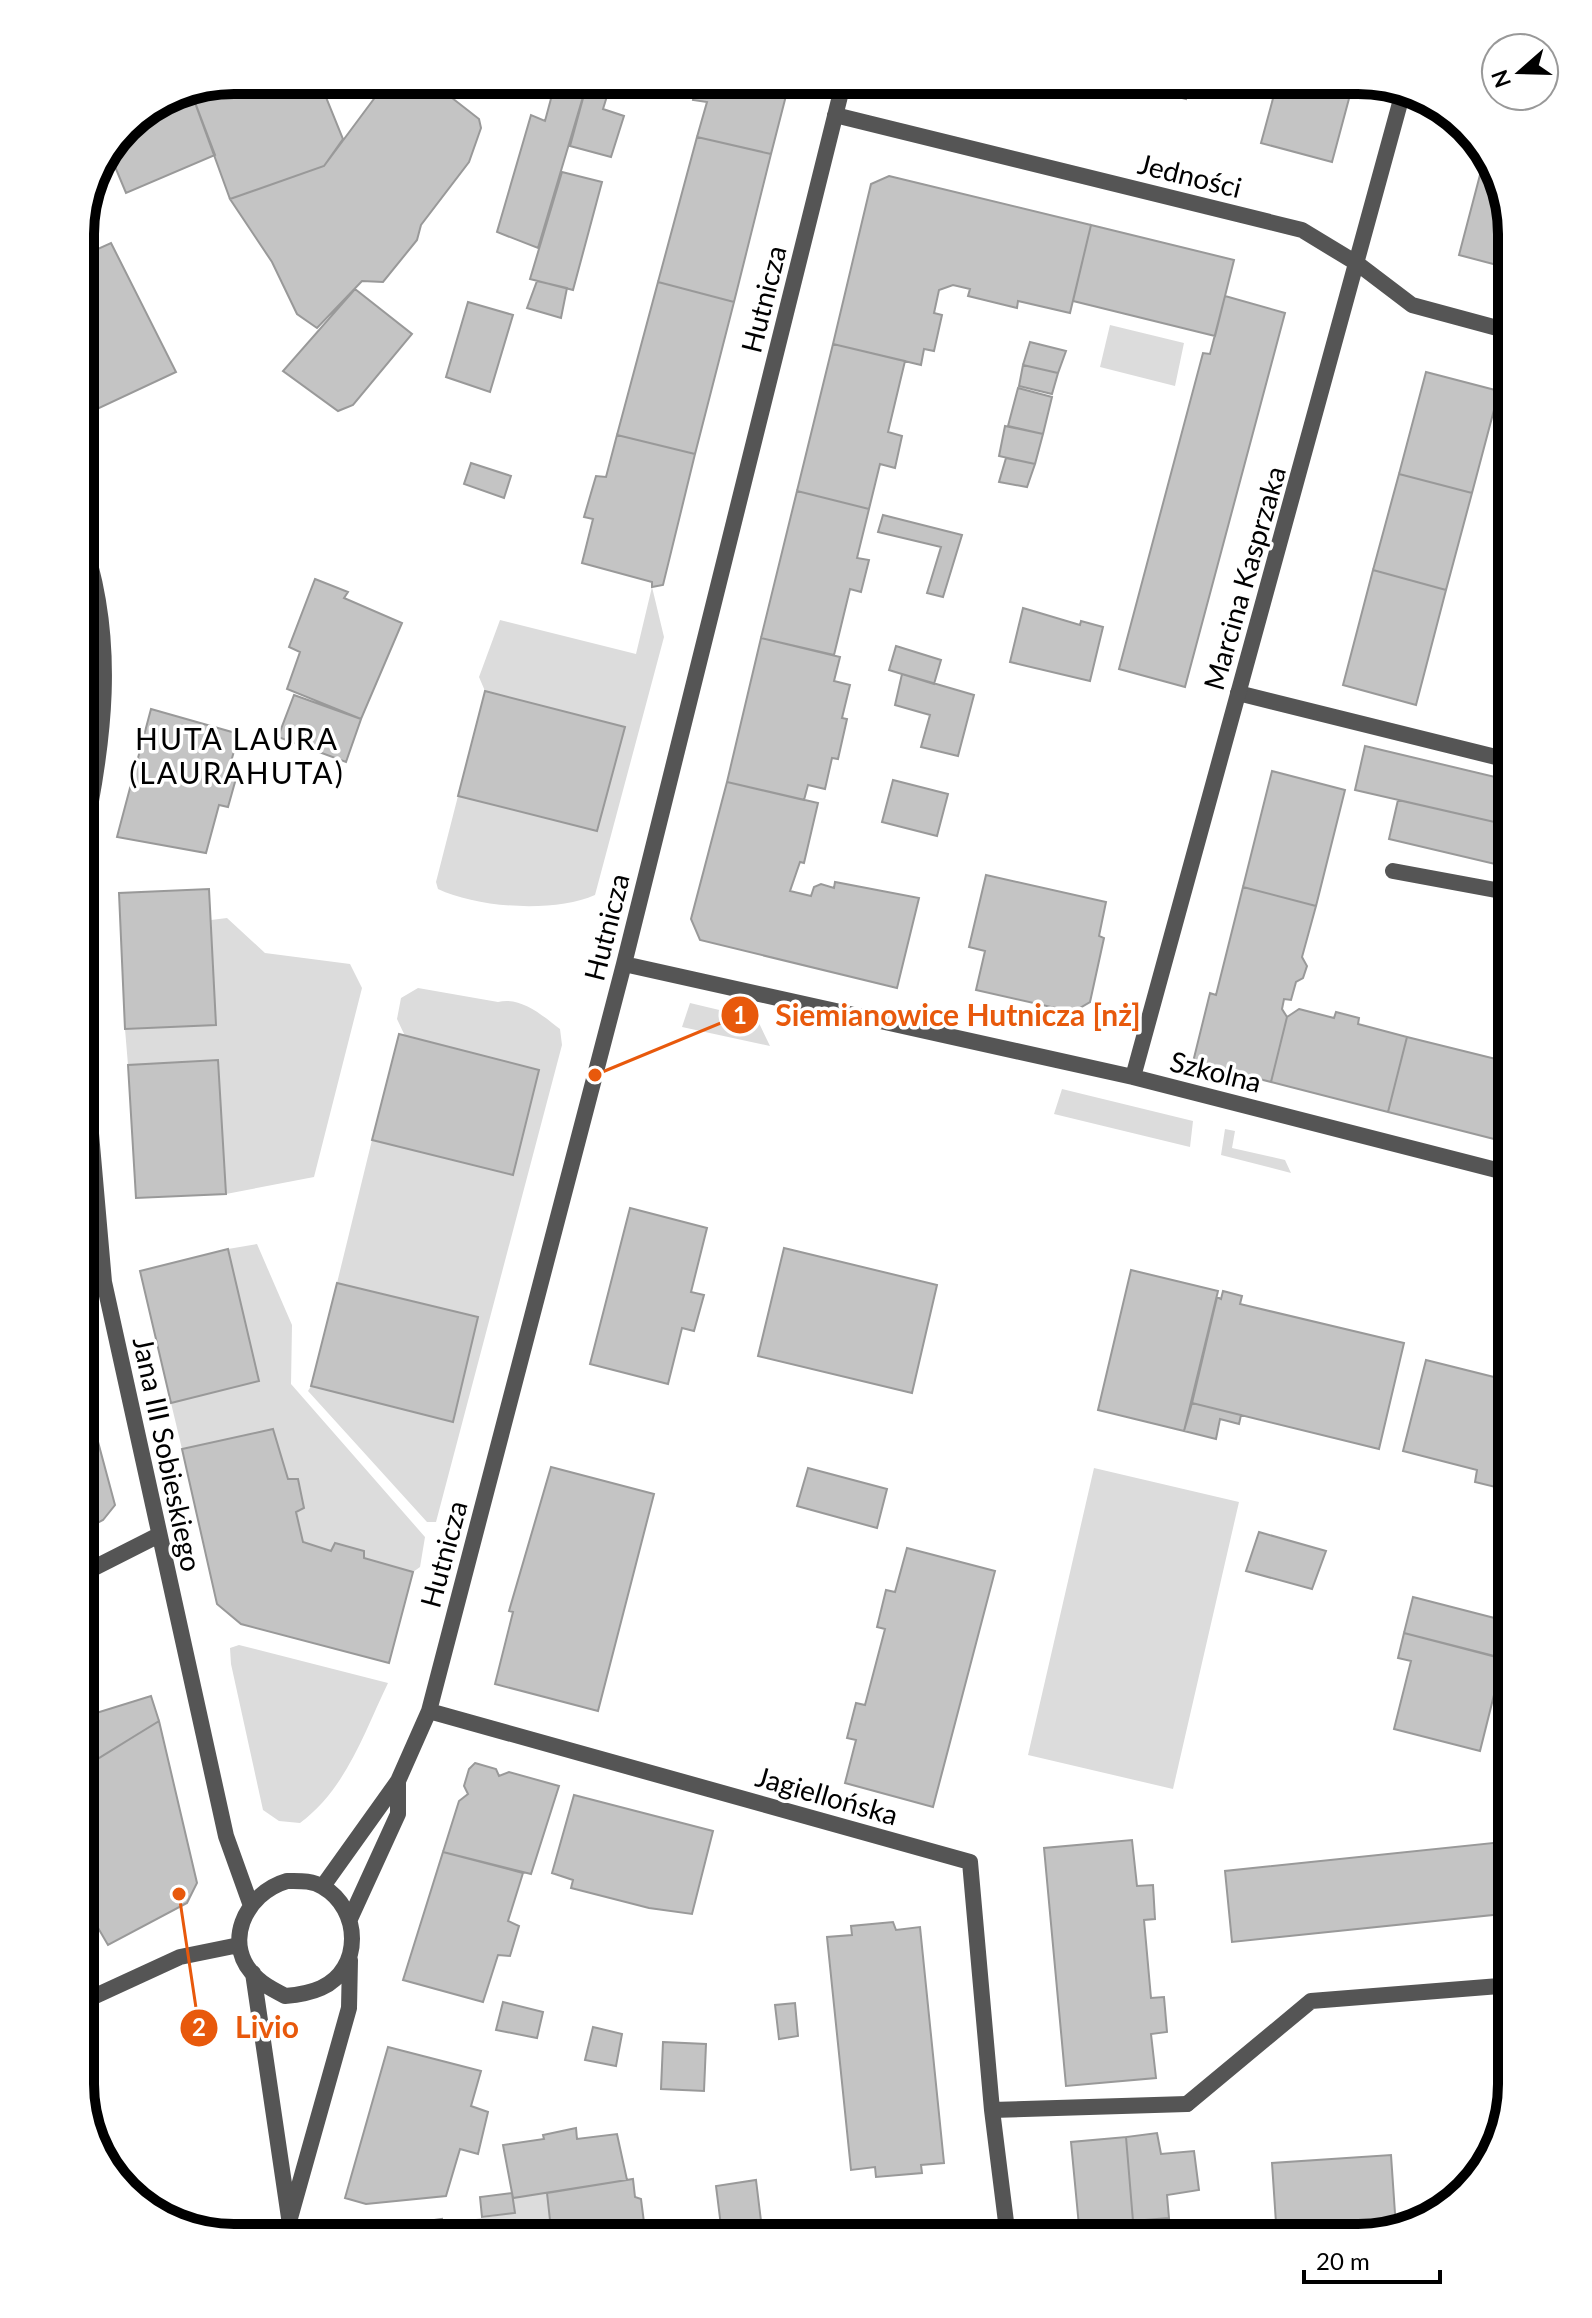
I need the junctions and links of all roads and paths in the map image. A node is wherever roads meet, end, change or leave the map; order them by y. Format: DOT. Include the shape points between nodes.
graph roads {
  1 [pos="840,94"];
  2 [pos="1401,101"];
  3 [pos="835,115"];
  4 [pos="1358,264"];
  5 [pos="1498,328"];
  6 [pos="94,580"];
  7 [pos="1238,693"];
  8 [pos="1498,758"];
  9 [pos="94,789"];
  10 [pos="1393,871"];
  11 [pos="1498,890"];
  12 [pos="624,964"];
  13 [pos="1133,1077"];
  14 [pos="94,1168"];
  15 [pos="1498,1170"];
  16 [pos="159,1535"];
  17 [pos="94,1568"];
  18 [pos="429,1711"];
  19 [pos="398,1781"];
  20 [pos="323,1886"];
  21 [pos="250,1903"];
  22 [pos="350,1919"];
  23 [pos="239,1945"];
  24 [pos="350,1956"];
  25 [pos="253,1973"];
  26 [pos="1498,1986"];
  27 [pos="94,1997"];
  28 [pos="992,2110"];
  29 [pos="290,2218"];
  30 [pos="291,2224"];
  31 [pos="1006,2224"];
  1 -- 3 [label="street, Hutnicza"];
  2 -- 4 [label="street, Marcina Kasprzaka"];
  3 -- 4 [label="street, Jedności" via="1302,230"];
  3 -- 12 [label="street, Hutnicza"];
  4 -- 5 [label="street, Jedności" via="1412,305"];
  4 -- 7 [label="street, Marcina Kasprzaka"];
  6 -- 9 [label="street" via="103,629 105,698"];
  7 -- 8 [label="street"];
  7 -- 13 [label="street, Marcina Kasprzaka"];
  10 -- 11 [label="street"];
  12 -- 13 [label="street, Szkolna"];
  12 -- 18 [label="street, Hutnicza"];
  13 -- 15 [label="street, Szkolna"];
  14 -- 16 [label="street, Jana III Sobieskiego" via="104,1282"];
  16 -- 17 [label="street"];
  16 -- 21 [label="street, Jana III Sobieskiego" via="226,1836"];
  18 -- 19 [label="street, Hutnicza"];
  18 -- 28 [label="street, Jagiellońska" via="970,1862"];
  19 -- 20 [label="street, Hutnicza"];
  19 -- 22 [label="street, Hutnicza" via="398,1814"];
  20 -- 21 [label="street" via="287,1881 264,1890"];
  20 -- 22 [label="street"];
  21 -- 23 [label="street" via="240,1925"];
  22 -- 24 [label="street"];
  23 -- 25 [label="street"];
  23 -- 27 [label="street" via="180,1957"];
  24 -- 25 [label="street" via="323,1988 303,1994 285,1996"];
  24 -- 29 [label="street" via="349,2008"];
  25 -- 29 [label="street"];
  26 -- 28 [label="street" via="1311,2001 1187,2104"];
  28 -- 31 [label="street, Jagiellońska"];
  29 -- 30 [label="street"];
}
